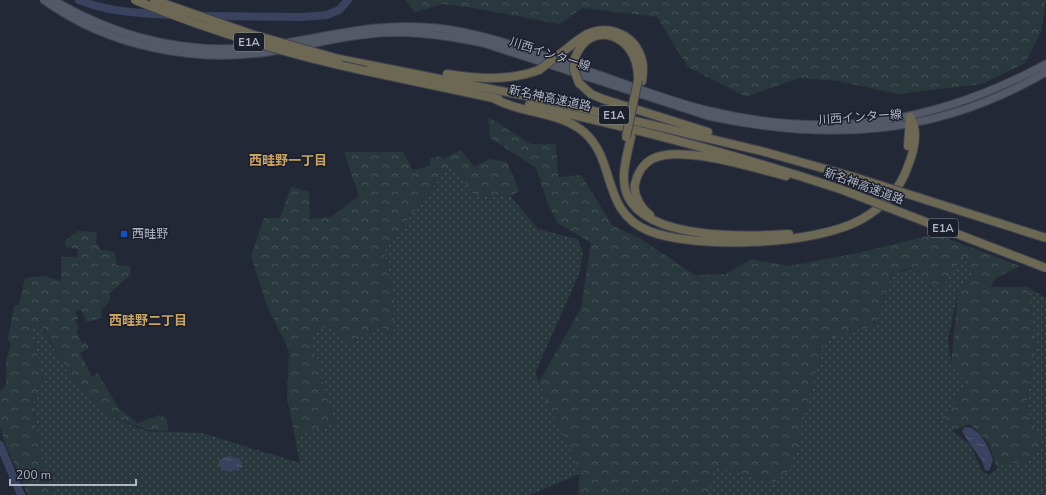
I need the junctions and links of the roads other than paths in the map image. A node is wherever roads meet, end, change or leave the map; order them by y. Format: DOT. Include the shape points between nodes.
graph roads {
  1 [pos="44,0"];
  2 [pos="53,0"];
  3 [pos="135,0"];
  4 [pos="154,0"];
  5 [pos="131,39"];
  6 [pos="1046,64"];
  7 [pos="369,66"];
  8 [pos="1046,72"];
  9 [pos="640,81"];
  10 [pos="493,98"];
  11 [pos="910,121"];
  12 [pos="629,137"];
  13 [pos="737,145"];
  14 [pos="840,190"];
  15 [pos="664,224"];
  16 [pos="672,237"];
  17 [pos="1046,238"];
  18 [pos="1046,268"];
  1 -- 5 [label="main road, 川西インター線" via="74,19 99,30"];
  2 -- 5 [label="main road, 川西インター線"];
  3 -- 7 [label="highway, 新名神高速道路 / E1A, bridge" via="254,43 315,60"];
  4 -- 7 [label="highway, E1A, bridge" via="251,34"];
  5 -- 11 [label="main road, 川西インター線" via="182,47 238,49 294,42 363,28 439,28 482,36 676,101 743,118 801,125"];
  6 -- 11 [label="main road, 川西インター線" via="1006,85"];
  7 -- 9 [label="highway, bridge" via="513,78 539,70 574,43 601,30 619,33 631,41 639,53 643,67"];
  7 -- 10 [label="highway, 新名神高速道路 / E1A"];
  7 -- 13 [label="highway, 新名神高速道路 / E1A" via="552,101"];
  8 -- 11 [label="main road, 川西インター線" via="958,111"];
  9 -- 12 [label="highway"];
  9 -- 13 [label="highway, bridge" via="632,51 619,38 600,36 591,38 581,45 575,58 574,70 579,83 591,94 669,122 721,136"];
  10 -- 14 [label="highway, 新名神高速道路 / E1A" via="667,137 765,164"];
  10 -- 16 [label="highway" via="503,104 527,109 570,124 585,133 603,160 620,209 639,227"];
  11 -- 15 [label="highway" via="906,157 901,173 891,189 866,211 839,224 796,234 739,236 704,234"];
  11 -- 16 [label="highway" via="915,135 912,158 905,175 895,192 879,208 861,220 840,228 770,242"];
  12 -- 15 [label="highway" via="623,178 627,196 643,216"];
  12 -- 16 [label="highway" via="620,170 624,200 640,219"];
  13 -- 17 [label="highway, 新名神高速道路 / E1A, bridge" via="854,177"];
  14 -- 15 [label="highway" via="746,165 682,154 663,156 652,159 644,166 635,186 636,197 641,206"];
  14 -- 18 [label="highway, 新名神高速道路 / E1A, bridge"];
}
